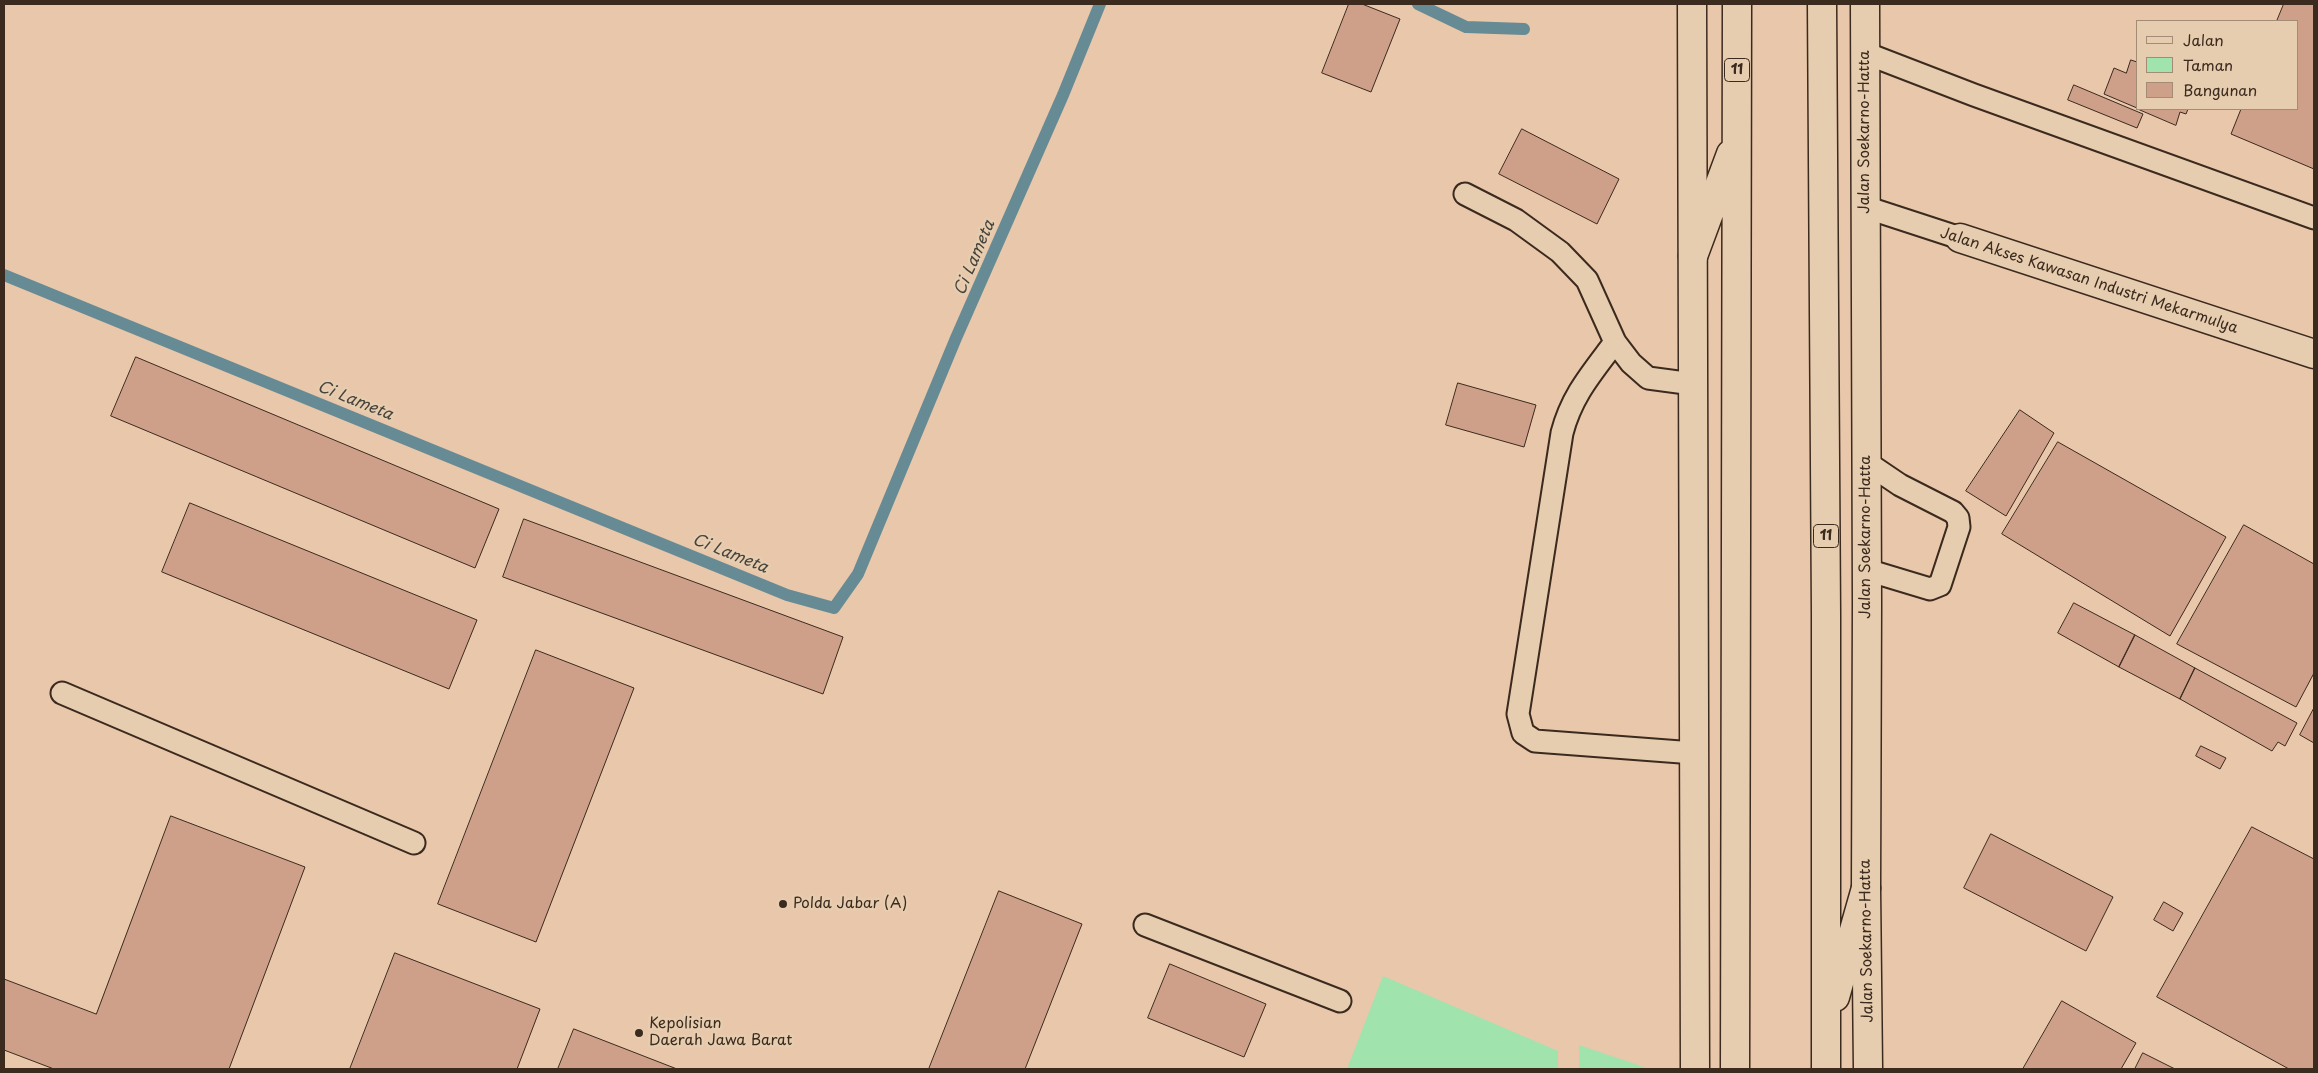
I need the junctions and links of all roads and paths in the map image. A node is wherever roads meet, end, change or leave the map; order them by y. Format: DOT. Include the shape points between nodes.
graph roads {
  1 [pos="1692,4"];
  2 [pos="1737,4"];
  3 [pos="1822,4"];
  4 [pos="1865,4"];
  5 [pos="1865,53"];
  6 [pos="1737,136"];
  7 [pos="1464,194"];
  8 [pos="1864,206"];
  9 [pos="2314,218"];
  10 [pos="1960,238"];
  11 [pos="1693,256"];
  12 [pos="1615,342"];
  13 [pos="2314,354"];
  14 [pos="1693,384"];
  15 [pos="1866,462"];
  16 [pos="1867,570"];
  17 [pos="62,693"];
  18 [pos="1694,752"];
  19 [pos="414,843"];
  20 [pos="1866,888"];
  21 [pos="1145,925"];
  22 [pos="1340,1001"];
  23 [pos="1826,1029"];
  24 [pos="1695,1069"];
  25 [pos="1735,1069"];
  26 [pos="1826,1069"];
  27 [pos="1868,1069"];
  1 -- 11 [label="main road"];
  2 -- 6 [label="main road, 11"];
  3 -- 23 [label="main road, 11"];
  4 -- 5 [label="main road, Jalan Soekarno-Hatta"];
  5 -- 8 [label="main road, Jalan Soekarno-Hatta"];
  5 -- 9 [label="lane"];
  6 -- 11 [label="main road"];
  6 -- 25 [label="main road, 11"];
  7 -- 12 [label="lane" via="1516,220 1560,252 1587,280"];
  8 -- 10 [label="lane, Jalan Akses Kawasan Industri Mekarmulya"];
  8 -- 15 [label="main road, Jalan Soekarno-Hatta"];
  10 -- 13 [label="main road, Jalan Akses Kawasan Industri Mekarmulya"];
  11 -- 14 [label="main road"];
  12 -- 14 [label="lane" via="1648,378"];
  12 -- 18 [label="lane" via="1576,395 1562,433 1518,714 1523,733 1536,741"];
  14 -- 18 [label="main road"];
  15 -- 16 [label="main road, Jalan Soekarno-Hatta"];
  15 -- 16 [label="lane" via="1900,485 1953,512 1959,527 1940,585 1930,589"];
  16 -- 20 [label="main road, Jalan Soekarno-Hatta"];
  17 -- 19 [label="lane"];
  18 -- 24 [label="main road"];
  20 -- 23 [label="main road"];
  20 -- 27 [label="main road, Jalan Soekarno-Hatta"];
  21 -- 22 [label="lane"];
  23 -- 26 [label="main road, 11"];
}
